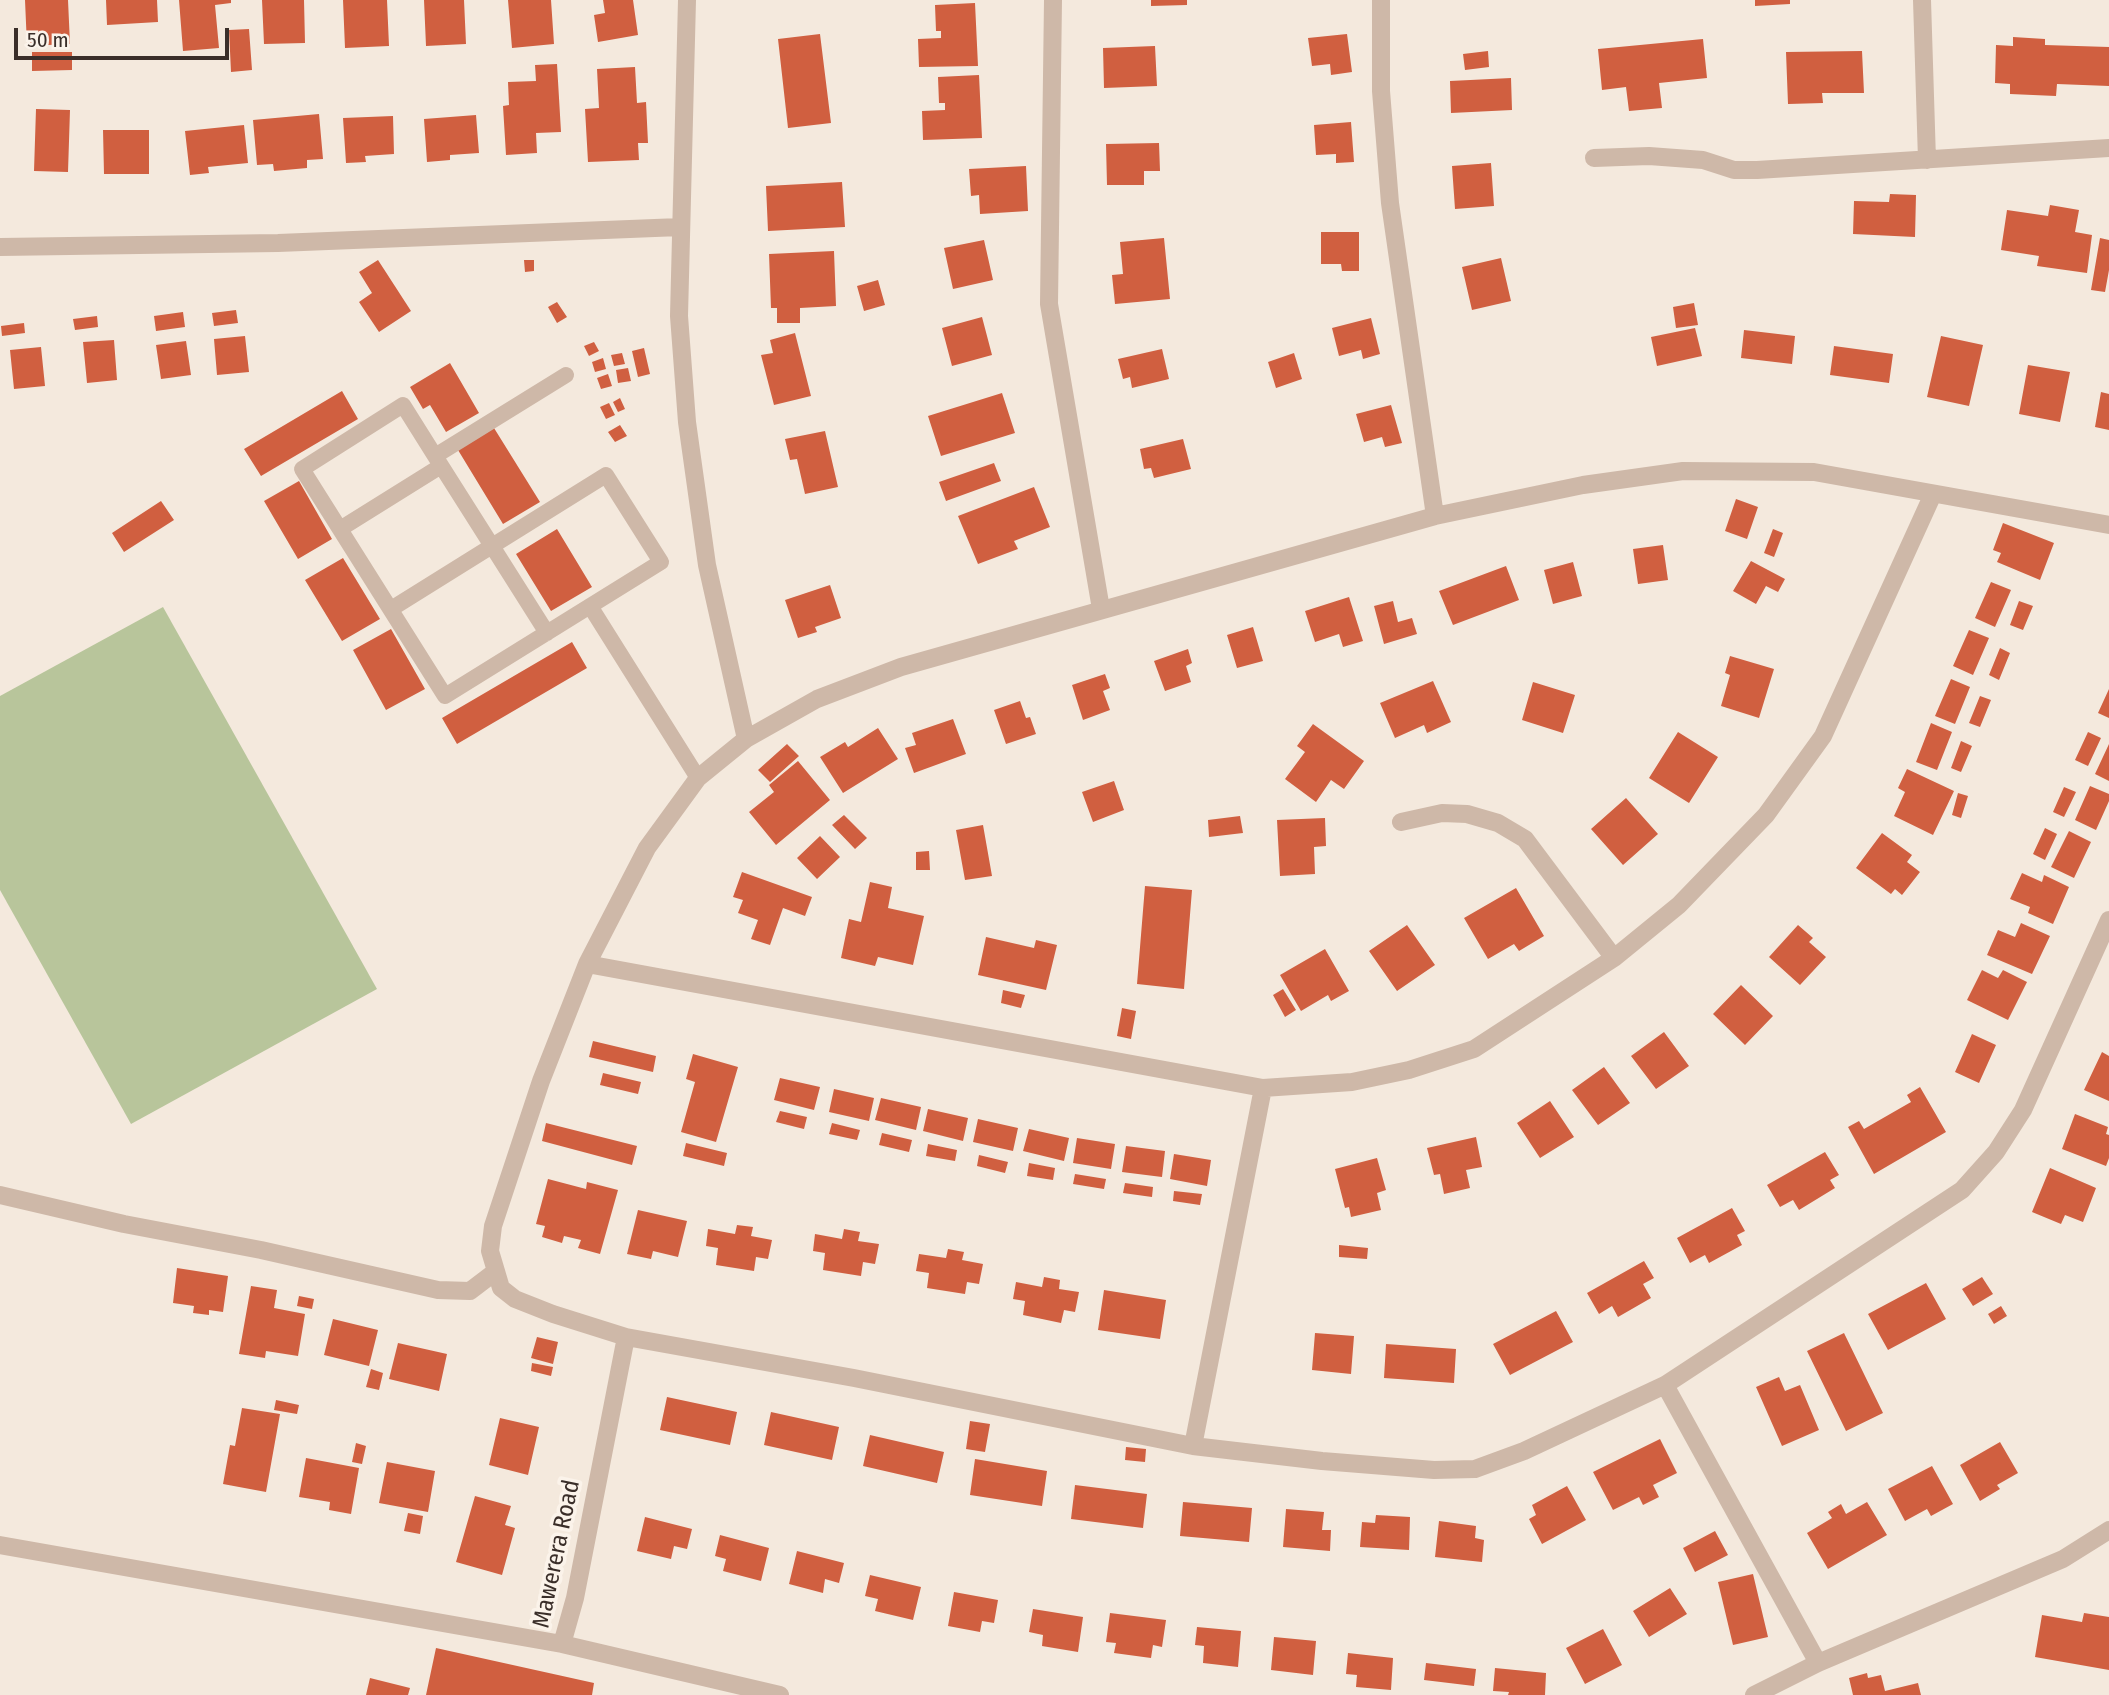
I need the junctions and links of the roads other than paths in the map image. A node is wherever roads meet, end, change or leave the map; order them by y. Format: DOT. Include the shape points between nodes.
graph roads {
  1 [pos="687,0"];
  2 [pos="1053,0"];
  3 [pos="1381,0"];
  4 [pos="1922,0"];
  5 [pos="2109,148"];
  6 [pos="1594,158"];
  7 [pos="1927,160"];
  8 [pos="680,228"];
  9 [pos="0,247"];
  10 [pos="566,374"];
  11 [pos="438,461"];
  12 [pos="1933,494"];
  13 [pos="1435,516"];
  14 [pos="2109,525"];
  15 [pos="340,529"];
  16 [pos="492,546"];
  17 [pos="590,606"];
  18 [pos="391,609"];
  19 [pos="1101,609"];
  20 [pos="547,633"];
  21 [pos="746,738"];
  22 [pos="698,778"];
  23 [pos="1401,822"];
  24 [pos="2109,920"];
  25 [pos="1614,958"];
  26 [pos="587,964"];
  27 [pos="1263,1088"];
  28 [pos="0,1195"];
  29 [pos="495,1272"];
  30 [pos="626,1337"];
  31 [pos="1665,1385"];
  32 [pos="1193,1447"];
  33 [pos="2109,1530"];
  34 [pos="0,1545"];
  35 [pos="562,1644"];
  36 [pos="1818,1663"];
  37 [pos="780,1695"];
  38 [pos="1754,1695"];
  1 -- 8 [label="street"];
  2 -- 19 [label="street" via="1049,304"];
  3 -- 13 [label="street" via="1381,91 1390,203"];
  4 -- 7 [label="street"];
  5 -- 7 [label="street"];
  6 -- 7 [label="street" via="1703,160 1734,170"];
  8 -- 9 [label="street" via="278,243"];
  8 -- 21 [label="street" via="679,316 687,422 707,565"];
  10 -- 11 [label="lane"];
  11 -- 15 [label="lane"];
  11 -- 15 [label="lane" via="403,405 302,469"];
  11 -- 16 [label="lane"];
  12 -- 13 [label="street" via="1814,472 1683,471 1583,485"];
  12 -- 14 [label="street"];
  12 -- 25 [label="street" via="1823,736 1766,815 1679,905"];
  13 -- 19 [label="street"];
  15 -- 18 [label="lane"];
  16 -- 17 [label="lane" via="606,475 661,562"];
  16 -- 18 [label="lane"];
  16 -- 20 [label="lane"];
  17 -- 20 [label="lane"];
  17 -- 22 [label="lane"];
  18 -- 20 [label="lane" via="445,696"];
  19 -- 21 [label="street" via="901,667 817,699"];
  21 -- 22 [label="street"];
  22 -- 26 [label="street" via="647,848"];
  23 -- 25 [label="street" via="1442,813 1468,814 1498,823 1525,839"];
  24 -- 31 [label="street" via="2023,1110 1996,1153 1962,1190"];
  25 -- 27 [label="street" via="1474,1049 1352,1083"];
  26 -- 27 [label="street"];
  26 -- 29 [label="street" via="493,1226 490,1251"];
  27 -- 32 [label="street"];
  28 -- 29 [label="street" via="438,1290 470,1291"];
  29 -- 30 [label="street" via="501,1288 514,1299"];
  30 -- 32 [label="street"];
  30 -- 35 [label="street, Mawerera Road"];
  31 -- 32 [label="street" via="1475,1469 1434,1470"];
  31 -- 36 [label="street"];
  33 -- 36 [label="street" via="2063,1559"];
  34 -- 35 [label="street"];
  35 -- 37 [label="street, Mawerera Road"];
  36 -- 38 [label="street"];
}
